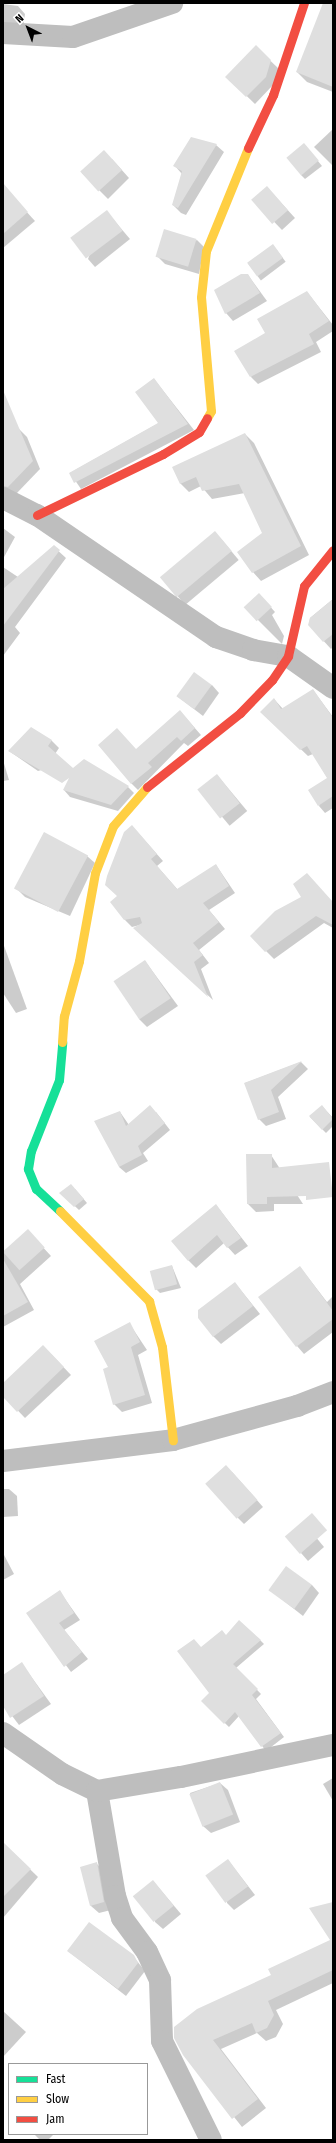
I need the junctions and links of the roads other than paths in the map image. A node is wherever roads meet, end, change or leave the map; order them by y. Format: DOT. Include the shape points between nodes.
graph roads {
  1 [pos="172,3"];
  2 [pos="304,3"];
  3 [pos="3,33"];
  4 [pos="3,498"];
  5 [pos="37,515"];
  6 [pos="333,550"];
  7 [pos="288,656"];
  8 [pos="333,688"];
  9 [pos="333,1392"];
  10 [pos="173,1440"];
  11 [pos="3,1461"];
  12 [pos="3,1733"];
  13 [pos="333,1745"];
  14 [pos="97,1791"];
  15 [pos="211,2140"];
  1 -- 3 [label="street" via="73,37"];
  2 -- 5 [label="street" via="273,95 235,175 206,252 201,297 211,411 199,432 181,443"];
  4 -- 5 [label="street"];
  5 -- 7 [label="street" via="216,637 253,650"];
  6 -- 7 [label="street" via="304,586"];
  7 -- 8 [label="street"];
  7 -- 10 [label="street" via="272,680 240,713 137,795 112,826 95,873 79,961 64,1016 59,1080 31,1151 28,1169 36,1189 84,1233 149,1301 162,1347"];
  9 -- 10 [label="street" via="298,1406"];
  10 -- 11 [label="street"];
  12 -- 14 [label="street" via="62,1774"];
  13 -- 14 [label="street" via="181,1777"];
  14 -- 15 [label="street" via="114,1896 122,1918 147,1952 160,1980 162,2041"];
}
